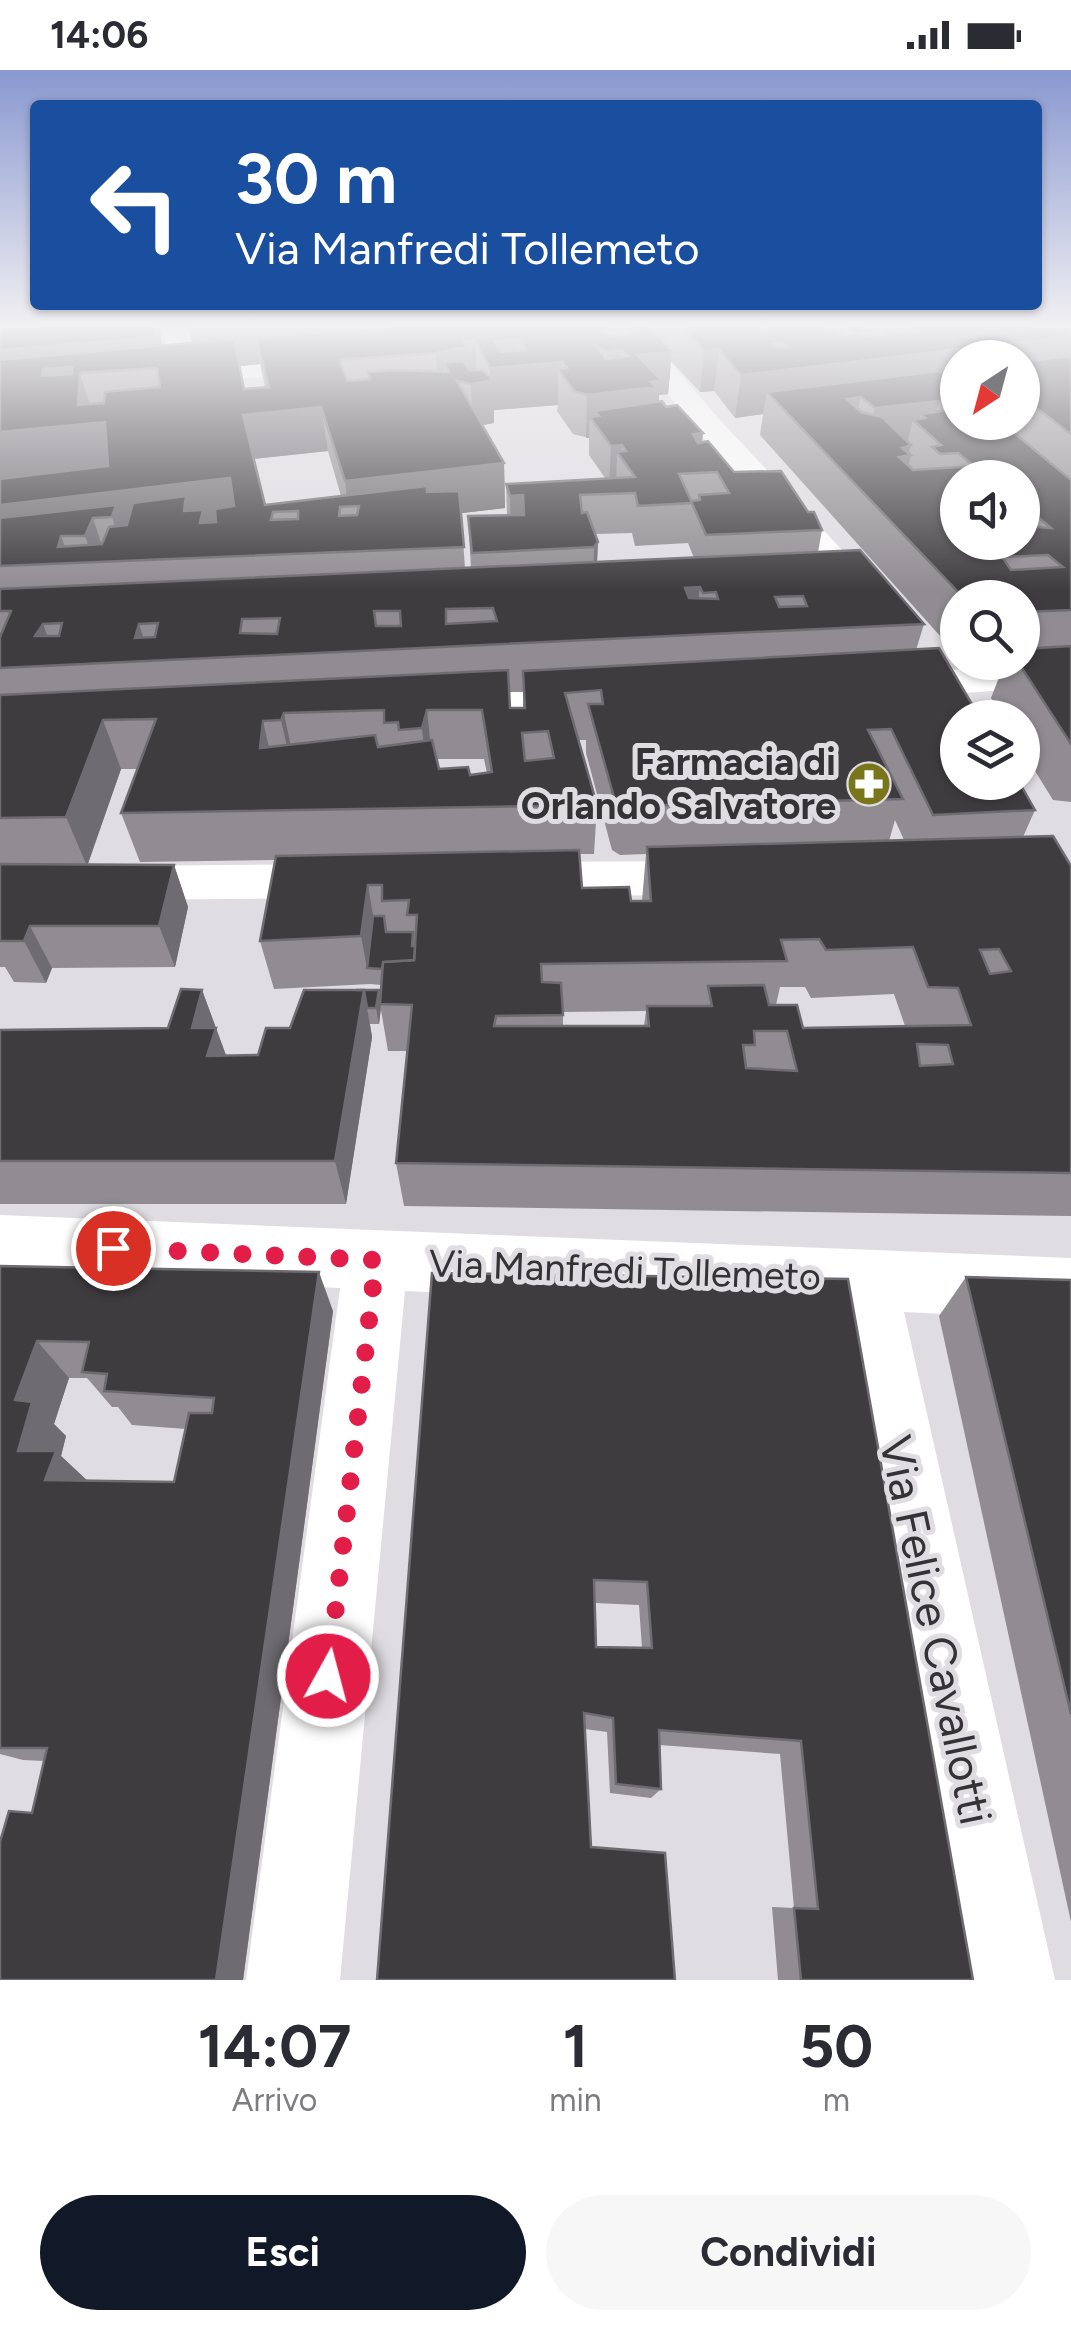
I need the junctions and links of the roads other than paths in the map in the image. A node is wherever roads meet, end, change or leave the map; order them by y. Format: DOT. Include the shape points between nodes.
graph roads {
  1 [pos="697,413"];
  2 [pos="744,420"];
  3 [pos="708,424"];
  4 [pos="852,579"];
  5 [pos="793,582"];
  6 [pos="929,674"];
  7 [pos="1071,674"];
  8 [pos="842,688"];
  9 [pos="646,698"];
  10 [pos="392,709"];
  11 [pos="752,877"];
  12 [pos="396,880"];
  13 [pos="455,880"];
  14 [pos="0,884"];
  15 [pos="0,1244"];
  16 [pos="376,1260"];
  17 [pos="864,1280"];
  18 [pos="1071,1289"];
  19 [pos="294,1980"];
  20 [pos="1008,1980"];
  1 -- 3 [label="street"];
  2 -- 3 [label="street"];
  3 -- 4 [label="street"];
  4 -- 5 [label="street"];
  4 -- 6 [label="street"];
  6 -- 7 [label="street"];
  6 -- 8 [label="street"];
  9 -- 10 [label="street"];
  11 -- 13 [label="street"];
  12 -- 14 [label="street"];
  15 -- 16 [label="street, Via Manfredi Tollemeto"];
  16 -- 17 [label="street, Via Manfredi Tollemeto"];
  16 -- 19 [label="street"];
  17 -- 18 [label="street, Via Manfredi Tollemeto"];
  17 -- 20 [label="street, Via Felice Cavallotti"];
}
